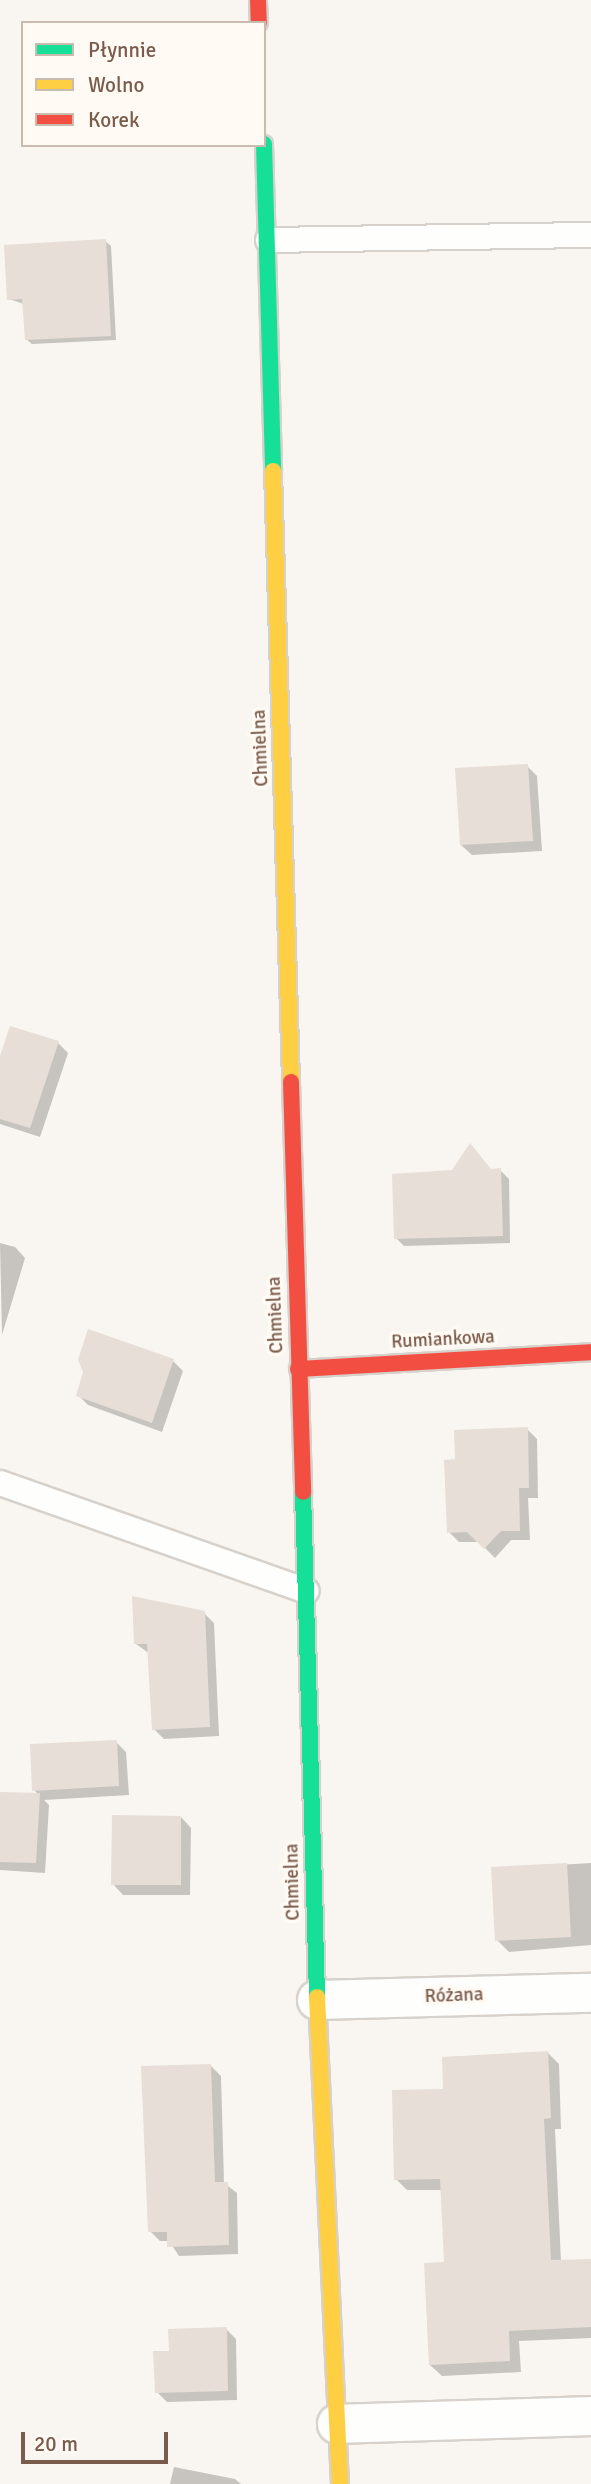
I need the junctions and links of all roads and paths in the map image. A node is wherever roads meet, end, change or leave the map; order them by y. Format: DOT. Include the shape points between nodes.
graph roads {
  1 [pos="258,0"];
  2 [pos="259,21"];
  3 [pos="264,147"];
  4 [pos="591,235"];
  5 [pos="268,240"];
  6 [pos="591,1352"];
  7 [pos="298,1369"];
  8 [pos="0,1483"];
  9 [pos="307,1591"];
  10 [pos="591,1993"];
  11 [pos="317,2000"];
  12 [pos="591,2416"];
  13 [pos="337,2424"];
  14 [pos="340,2484"];
  1 -- 2 [label="street"];
  3 -- 5 [label="street, Chmielna"];
  4 -- 5 [label="lane"];
  5 -- 7 [label="street, Chmielna"];
  6 -- 7 [label="street, Rumiankowa"];
  7 -- 9 [label="street, Chmielna"];
  8 -- 9 [label="lane"];
  9 -- 11 [label="street, Chmielna"];
  10 -- 11 [label="street, Różana"];
  11 -- 13 [label="street, Chmielna"];
  12 -- 13 [label="street"];
  13 -- 14 [label="street, Chmielna"];
}
